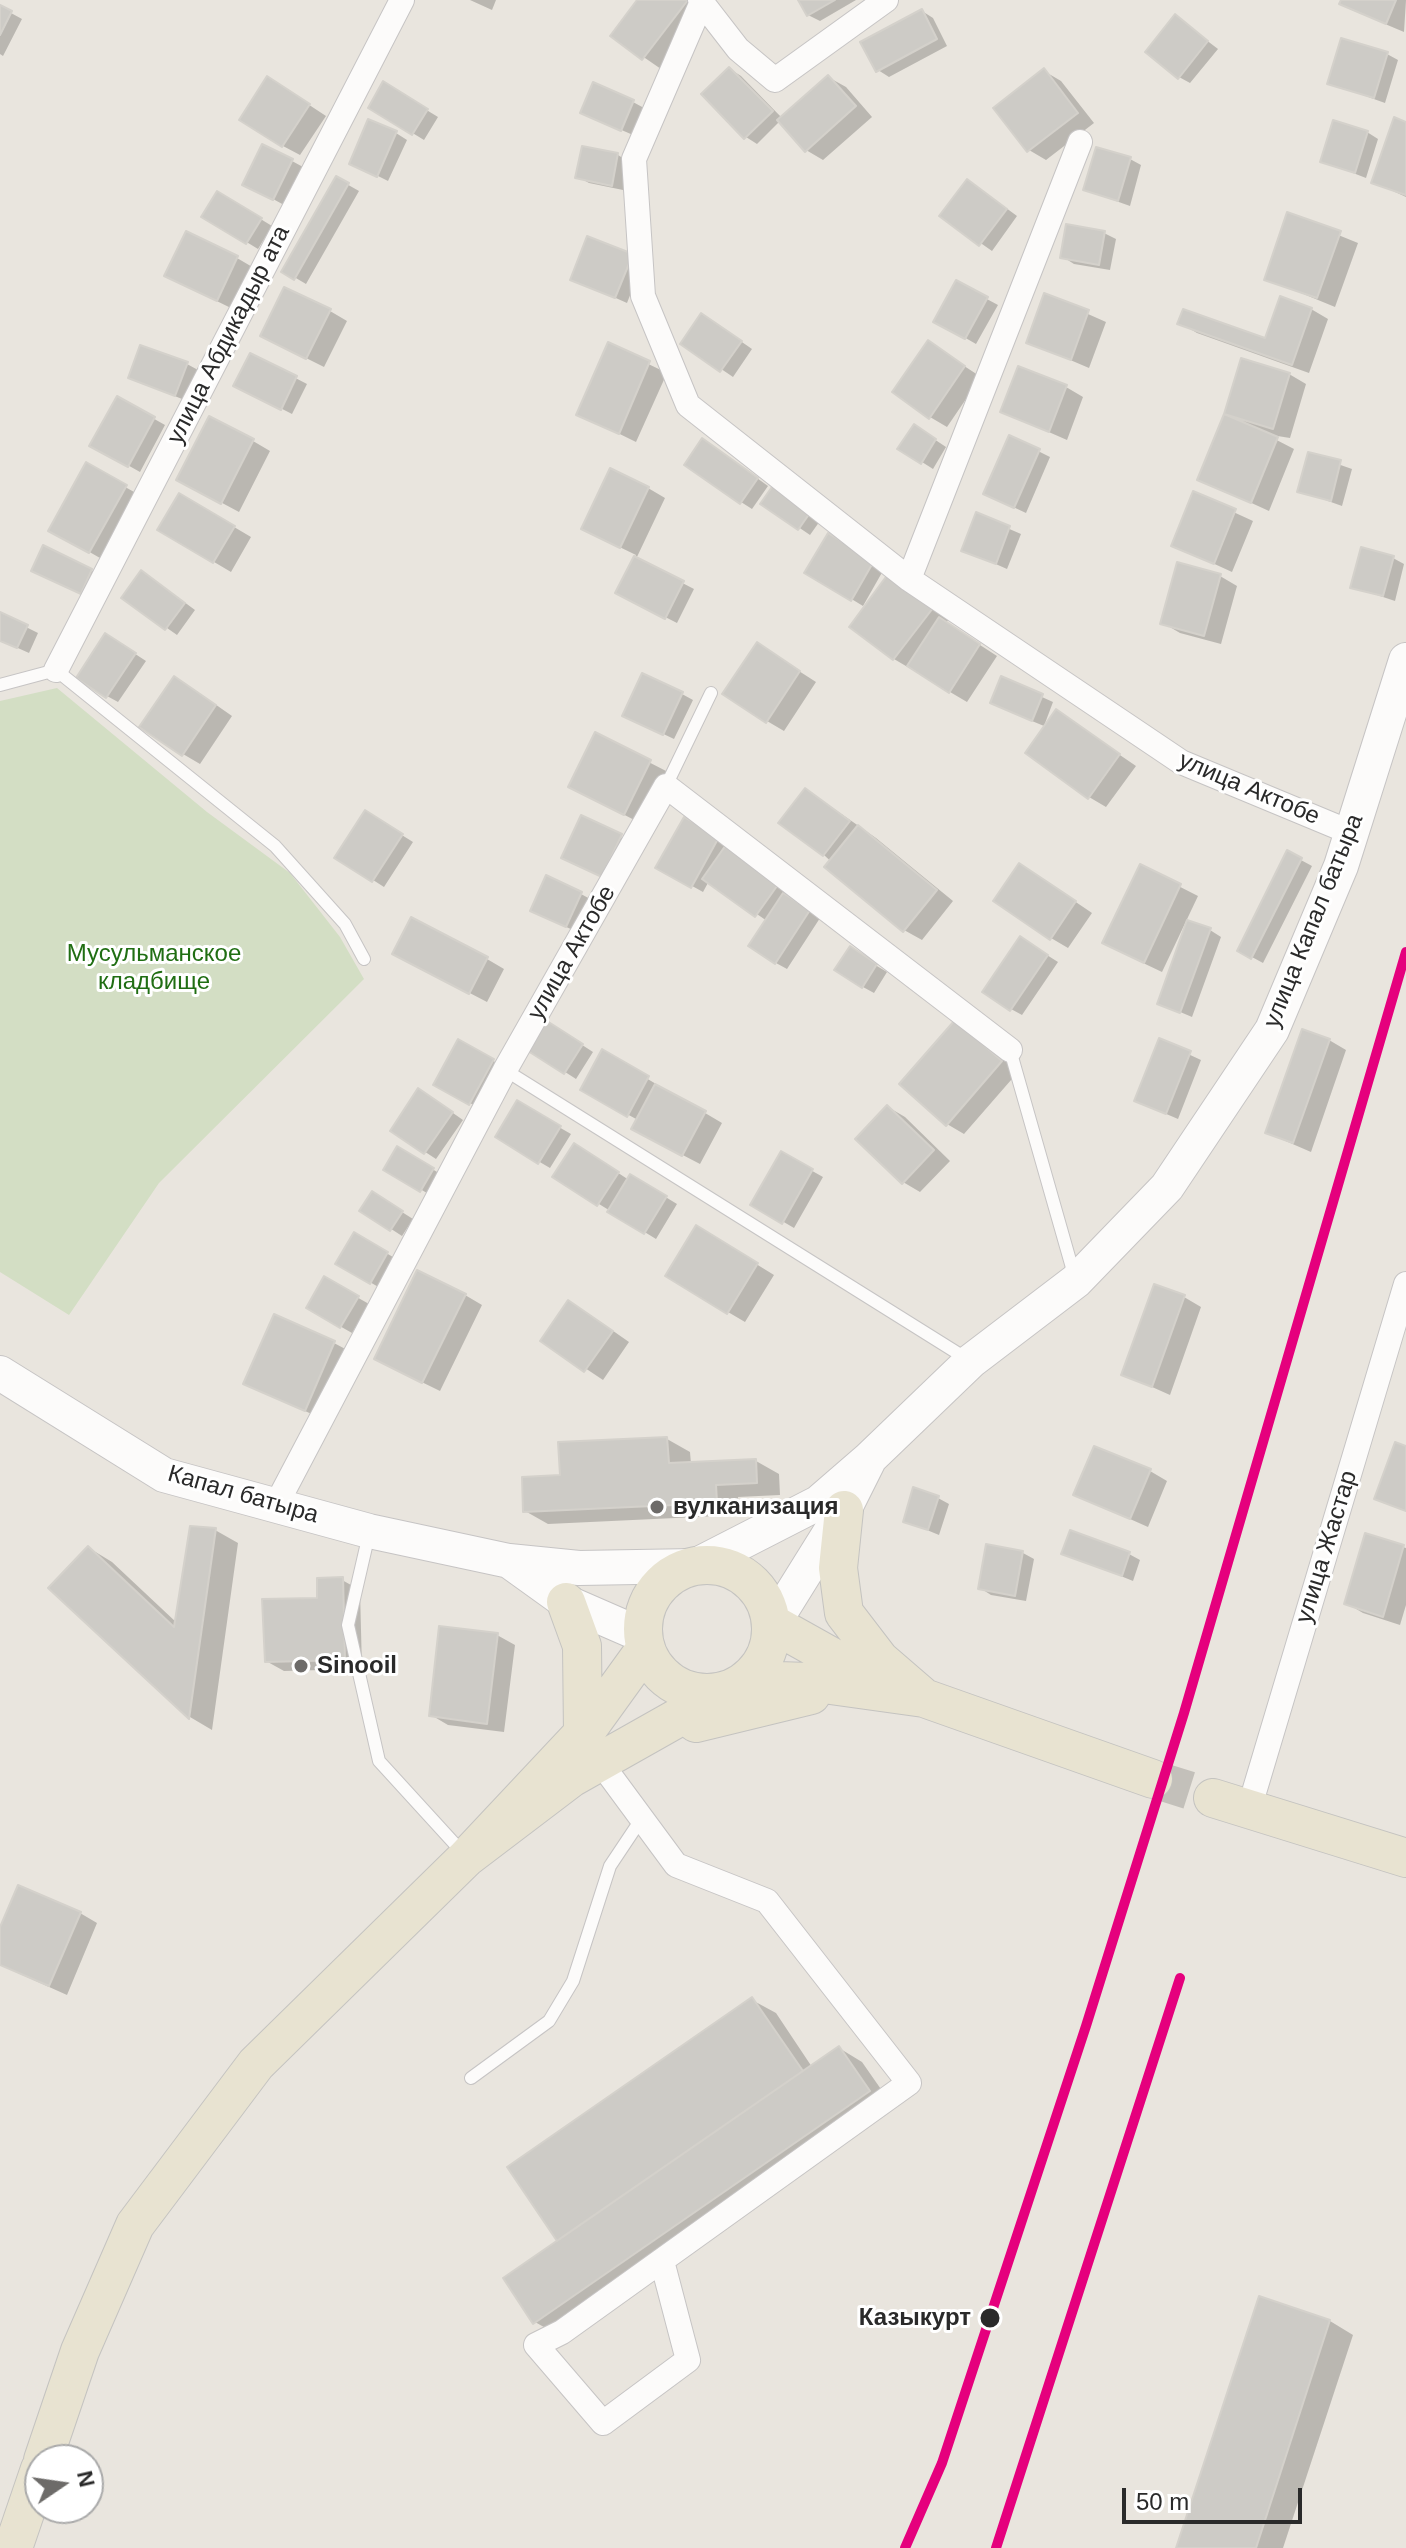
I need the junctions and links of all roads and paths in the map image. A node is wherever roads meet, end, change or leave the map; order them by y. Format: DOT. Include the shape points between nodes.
graph roads {
  1 [pos="402,0"];
  2 [pos="886,0"];
  3 [pos="700,2"];
  4 [pos="1080,142"];
  5 [pos="909,579"];
  6 [pos="1406,660"];
  7 [pos="56,670"];
  8 [pos="0,685"];
  9 [pos="711,693"];
  10 [pos="666,786"];
  11 [pos="1352,833"];
  12 [pos="364,959"];
  13 [pos="1010,1050"];
  14 [pos="505,1070"];
  15 [pos="1076,1281"];
  16 [pos="1406,1284"];
  17 [pos="971,1361"];
  18 [pos="0,1373"];
  19 [pos="870,1458"];
  20 [pos="276,1505"];
  21 [pos="844,1510"];
  22 [pos="369,1531"];
  23 [pos="509,1561"];
  24 [pos="695,1566"];
  25 [pos="566,1602"];
  26 [pos="773,1624"];
  27 [pos="645,1642"];
  28 [pos="736,1685"];
  29 [pos="843,1687"];
  30 [pos="924,1698"];
  31 [pos="646,1736"];
  32 [pos="592,1748"];
  33 [pos="1153,1779"];
  34 [pos="1231,1804"];
  35 [pos="642,1818"];
  36 [pos="467,1857"];
  37 [pos="1406,1858"];
  38 [pos="471,2078"];
  39 [pos="662,2261"];
  40 [pos="48,2444"];
  41 [pos="24,2516"];
  42 [pos="13,2548"];
  1 -- 7 [label="street, улица Абдикадыр ата"];
  2 -- 3 [label="street" via="775,80 738,49"];
  3 -- 5 [label="street, улица Актобе" via="634,159 643,296 688,405"];
  4 -- 5 [label="street"];
  5 -- 11 [label="street, улица Актобе" via="1181,762"];
  6 -- 11 [label="main road, улица Капал батыра"];
  7 -- 8 [label="lane"];
  7 -- 12 [label="lane" via="275,846 345,924"];
  9 -- 10 [label="lane"];
  10 -- 13 [label="street"];
  10 -- 14 [label="street, улица Актобе"];
  11 -- 15 [label="main road, улица Капал батыра" via="1272,1030 1167,1187"];
  13 -- 15 [label="lane"];
  14 -- 17 [label="lane"];
  14 -- 20 [label="street, улица Актобе"];
  15 -- 17 [label="main road, улица Капал батыра"];
  16 -- 34 [label="street, улица Жастар"];
  17 -- 19 [label="main road, улица Капал батыра"];
  18 -- 20 [label="main road, Капал батыра" via="164,1475"];
  19 -- 21 [label="main road, улица Капал батыра"];
  19 -- 24 [label="main road, улица Капал батыра" via="818,1503"];
  20 -- 22 [label="main road, Капал батыра"];
  21 -- 26 [label="main road, улица Капал батыра"];
  21 -- 30 [label="main road" via="838,1568 844,1613 880,1660"];
  22 -- 23 [label="main road, Капал батыра"];
  22 -- 36 [label="lane" via="348,1625 379,1761"];
  23 -- 24 [label="main road, Капал батыра" via="579,1568"];
  23 -- 25 [label="main road, Капал батыра"];
  24 -- 26 [label="main road" via="738,1573 755,1587"];
  24 -- 27 [label="main road" via="658,1587 647,1606"];
  25 -- 27 [label="main road, Капал батыра"];
  25 -- 32 [label="main road" via="582,1646"];
  26 -- 28 [label="main road" via="760,1666"];
  26 -- 30 [label="main road" via="841,1662"];
  27 -- 28 [label="main road" via="655,1666 687,1690 707,1693"];
  27 -- 32 [label="main road"];
  28 -- 29 [label="main road" via="809,1682"];
  28 -- 31 [label="main road"];
  29 -- 30 [label="main road"];
  29 -- 31 [label="main road"];
  30 -- 33 [label="main road"];
  31 -- 32 [label="main road"];
  32 -- 35 [label="street"];
  32 -- 36 [label="main road"];
  34 -- 37 [label="main road"];
  35 -- 38 [label="lane" via="610,1866 573,1981 549,2021"];
  35 -- 39 [label="street" via="676,1865 767,1901 909,2083"];
  36 -- 40 [label="main road" via="256,2064 135,2225 80,2351"];
  39 -- 39 [label="street" via="536,2345 603,2423 688,2360"];
  41 -- 42 [label="main road"];
}
